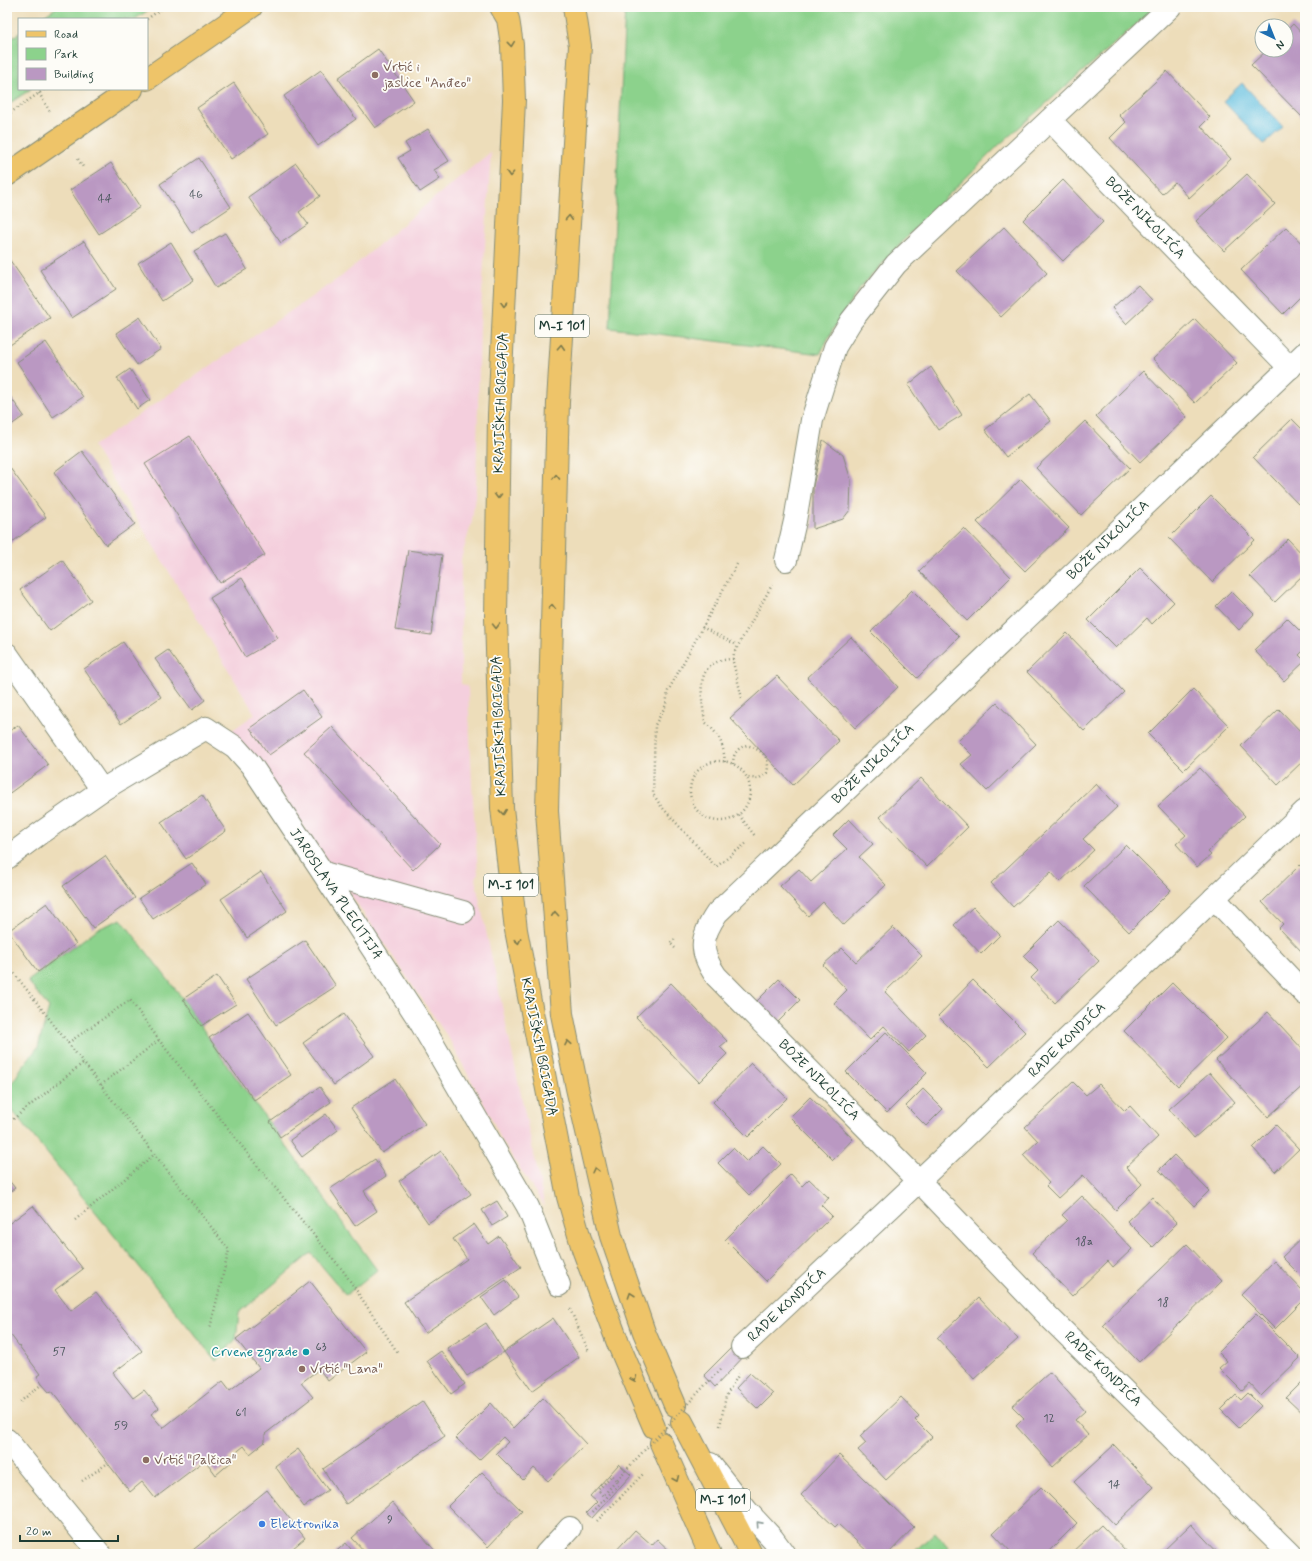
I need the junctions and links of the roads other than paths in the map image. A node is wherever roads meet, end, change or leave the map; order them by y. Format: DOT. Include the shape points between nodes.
graph roads {
  1 [pos="251,7"];
  2 [pos="501,7"];
  3 [pos="574,7"];
  4 [pos="1170,7"];
  5 [pos="148,78"];
  6 [pos="131,90"];
  7 [pos="1050,120"];
  8 [pos="7,175"];
  9 [pos="1305,353"];
  10 [pos="1290,368"];
  11 [pos="786,560"];
  12 [pos="7,654"];
  13 [pos="102,790"];
  14 [pos="1305,811"];
  15 [pos="7,858"];
  16 [pos="324,873"];
  17 [pos="1214,898"];
  18 [pos="464,912"];
  19 [pos="1305,994"];
  20 [pos="919,1181"];
  21 [pos="559,1285"];
  22 [pos="742,1347"];
  23 [pos="7,1440"];
  24 [pos="695,1445"];
  25 [pos="570,1528"];
  26 [pos="100,1554"];
  27 [pos="546,1554"];
  28 [pos="710,1554"];
  29 [pos="751,1554"];
  30 [pos="784,1554"];
  31 [pos="1290,1554"];
  1 -- 5 [label="main road"];
  2 -- 28 [label="main road, KRAJIŠKIH BRIGADA / M-I 101, one-way" via="508,19 512,45 514,100 499,415 496,603 502,808 516,930 568,1197 583,1249 607,1314"];
  24 -- 3 [label="main road, KRAJIŠKIH BRIGADA / M-I 101, one-way" via="644,1332 611,1236 562,1014 548,819 558,402 580,46"];
  4 -- 7 [label="street"];
  6 -- 8 [label="main road"];
  7 -- 10 [label="street, BOŽE NIKOLIĆA"];
  7 -- 11 [label="street" via="896,264 851,321 835,347 812,420"];
  9 -- 10 [label="street, BOŽE NIKOLIĆA"];
  10 -- 20 [label="street, BOŽE NIKOLIĆA" via="745,886 717,913 708,926 703,952 716,976"];
  12 -- 13 [label="street"];
  13 -- 15 [label="street, JAROSLAVA PLECITIJA"];
  13 -- 16 [label="street, JAROSLAVA PLECITIJA" via="206,728 235,747 251,766"];
  14 -- 17 [label="street, RADE KONDIĆA"];
  16 -- 18 [label="street"];
  16 -- 21 [label="street, JAROSLAVA PLECITIJA" via="419,1020 525,1200"];
  17 -- 19 [label="street"];
  17 -- 20 [label="street, RADE KONDIĆA"];
  20 -- 22 [label="street, RADE KONDIĆA"];
  20 -- 31 [label="street, RADE KONDIĆA" via="1049,1317"];
  23 -- 26 [label="street"];
  24 -- 29 [label="main road, KRAJIŠKIH BRIGADA / M-I 101"];
  30 -- 24 [label="street, one-way"];
  25 -- 27 [label="street"];
}
